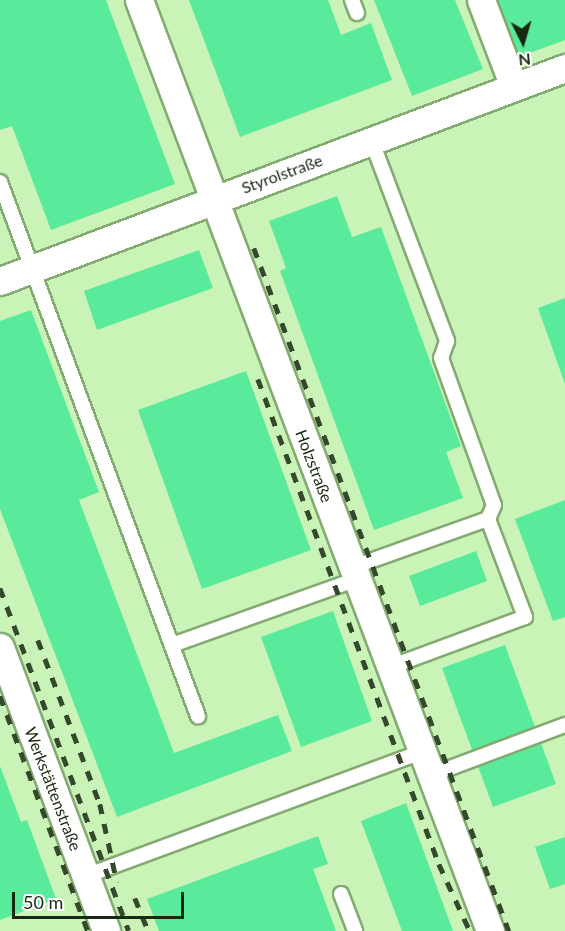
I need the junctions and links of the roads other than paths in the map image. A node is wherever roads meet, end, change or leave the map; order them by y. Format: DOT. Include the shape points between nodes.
graph roads {
  1 [pos="140,0"];
  2 [pos="481,0"];
  3 [pos="565,68"];
  4 [pos="514,87"];
  5 [pos="372,141"];
  6 [pos="0,182"];
  7 [pos="214,198"];
  8 [pos="32,267"];
  9 [pos="0,281"];
  10 [pos="488,519"];
  11 [pos="355,573"];
  12 [pos="172,645"];
  13 [pos="0,647"];
  14 [pos="390,667"];
  15 [pos="198,716"];
  16 [pos="565,725"];
  17 [pos="427,764"];
  18 [pos="86,876"];
  19 [pos="341,894"];
  20 [pos="106,931"];
  21 [pos="355,931"];
  22 [pos="490,931"];
  1 -- 7 [label="street, Holzstraße"];
  2 -- 4 [label="street"];
  3 -- 4 [label="street, Styrolstraße"];
  4 -- 5 [label="street, Styrolstraße"];
  5 -- 7 [label="street, Styrolstraße"];
  5 -- 10 [label="lane" via="447,341 441,358 494,506"];
  6 -- 8 [label="lane"];
  7 -- 8 [label="street, Styrolstraße"];
  7 -- 11 [label="street, Holzstraße"];
  8 -- 9 [label="street, Styrolstraße"];
  8 -- 12 [label="lane"];
  10 -- 11 [label="lane"];
  10 -- 14 [label="lane" via="525,617"];
  11 -- 12 [label="lane"];
  11 -- 14 [label="street, Holzstraße"];
  12 -- 15 [label="lane"];
  13 -- 18 [label="street, Werkstättenstraße"];
  14 -- 17 [label="street, Holzstraße"];
  16 -- 17 [label="lane"];
  17 -- 18 [label="lane"];
  17 -- 22 [label="street, Holzstraße"];
  18 -- 20 [label="street, Werkstättenstraße"];
  19 -- 21 [label="lane"];
}
